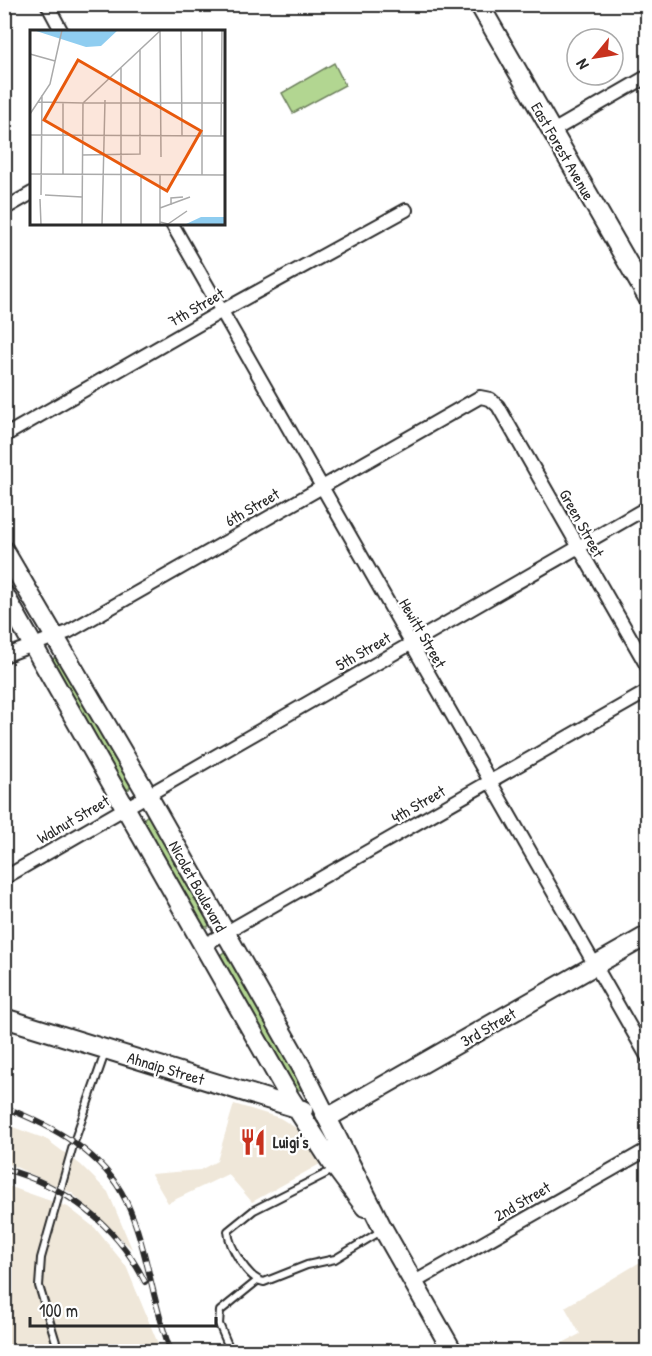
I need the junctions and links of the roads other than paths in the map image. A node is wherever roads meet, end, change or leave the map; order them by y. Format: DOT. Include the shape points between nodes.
graph roads {
  1 [pos="47,4"];
  2 [pos="479,4"];
  3 [pos="61,30"];
  4 [pos="648,76"];
  5 [pos="551,132"];
  6 [pos="30,194"];
  7 [pos="4,209"];
  8 [pos="406,210"];
  9 [pos="173,225"];
  10 [pos="646,294"];
  11 [pos="222,311"];
  12 [pos="485,397"];
  13 [pos="4,436"];
  14 [pos="320,486"];
  15 [pos="648,507"];
  16 [pos="577,548"];
  17 [pos="4,550"];
  18 [pos="4,594"];
  19 [pos="54,638"];
  20 [pos="410,644"];
  21 [pos="34,645"];
  22 [pos="4,656"];
  23 [pos="648,668"];
  24 [pos="648,691"];
  25 [pos="489,782"];
  26 [pos="147,794"];
  27 [pos="126,807"];
  28 [pos="4,878"];
  29 [pos="224,933"];
  30 [pos="648,935"];
  31 [pos="204,945"];
  32 [pos="595,965"];
  33 [pos="4,1018"];
  34 [pos="106,1049"];
  35 [pos="648,1058"];
  36 [pos="299,1109"];
  37 [pos="327,1118"];
  38 [pos="648,1149"];
  39 [pos="336,1169"];
  40 [pos="382,1228"];
  41 [pos="257,1281"];
  42 [pos="413,1283"];
  43 [pos="59,1352"];
  44 [pos="231,1352"];
  45 [pos="453,1352"];
  1 -- 3 [label="street"];
  2 -- 5 [label="street, East Forest Avenue"];
  4 -- 5 [label="street"];
  5 -- 10 [label="street, East Forest Avenue"];
  6 -- 7 [label="street"];
  8 -- 11 [label="street, 7th Street"];
  9 -- 11 [label="street, Hewitt Street"];
  11 -- 13 [label="street, 7th Street"];
  11 -- 14 [label="street, Hewitt Street"];
  12 -- 14 [label="street, 6th Street" via="473,399"];
  12 -- 16 [label="street, Green Street" via="498,406"];
  14 -- 19 [label="street, 6th Street"];
  14 -- 20 [label="street, Hewitt Street"];
  15 -- 16 [label="street, 5th Street"];
  16 -- 20 [label="street, 5th Street"];
  16 -- 23 [label="street, Green Street"];
  17 -- 19 [label="street, Nicolet Boulevard"];
  18 -- 21 [label="street, Nicolet Boulevard"];
  19 -- 21 [label="street, 6th Street"];
  19 -- 26 [label="street, Nicolet Boulevard"];
  20 -- 25 [label="street, Hewitt Street"];
  20 -- 26 [label="street, 5th Street"];
  21 -- 22 [label="street, 6th Street"];
  21 -- 27 [label="street, Nicolet Boulevard"];
  24 -- 25 [label="street, 4th Street"];
  25 -- 29 [label="street, 4th Street"];
  25 -- 32 [label="street, Hewitt Street"];
  26 -- 27 [label="street, 5th Street"];
  26 -- 29 [label="street, Nicolet Boulevard"];
  27 -- 28 [label="street, Walnut Street"];
  27 -- 31 [label="street, Nicolet Boulevard"];
  29 -- 31 [label="street, 4th Street"];
  29 -- 37 [label="street, Nicolet Boulevard"];
  30 -- 32 [label="street, 3rd Street"];
  31 -- 36 [label="street, Nicolet Boulevard"];
  32 -- 35 [label="street, Hewitt Street"];
  32 -- 37 [label="street, 3rd Street"];
  33 -- 34 [label="street, Ahnaip Street"];
  34 -- 36 [label="street, Ahnaip Street"];
  34 -- 43 [label="lane" via="41,1258 39,1286"];
  36 -- 37 [label="street, Ahnaip Street"];
  36 -- 39 [label="street, Nicolet Boulevard"];
  37 -- 40 [label="street, Nicolet Boulevard"];
  38 -- 42 [label="street, 2nd Street"];
  39 -- 40 [label="street, Nicolet Boulevard"];
  39 -- 41 [label="lane" via="254,1210 228,1231 228,1239"];
  40 -- 41 [label="lane" via="329,1261"];
  40 -- 42 [label="street, Nicolet Boulevard"];
  41 -- 44 [label="lane" via="219,1311 219,1324"];
  42 -- 45 [label="street, Nicolet Boulevard"];
}
